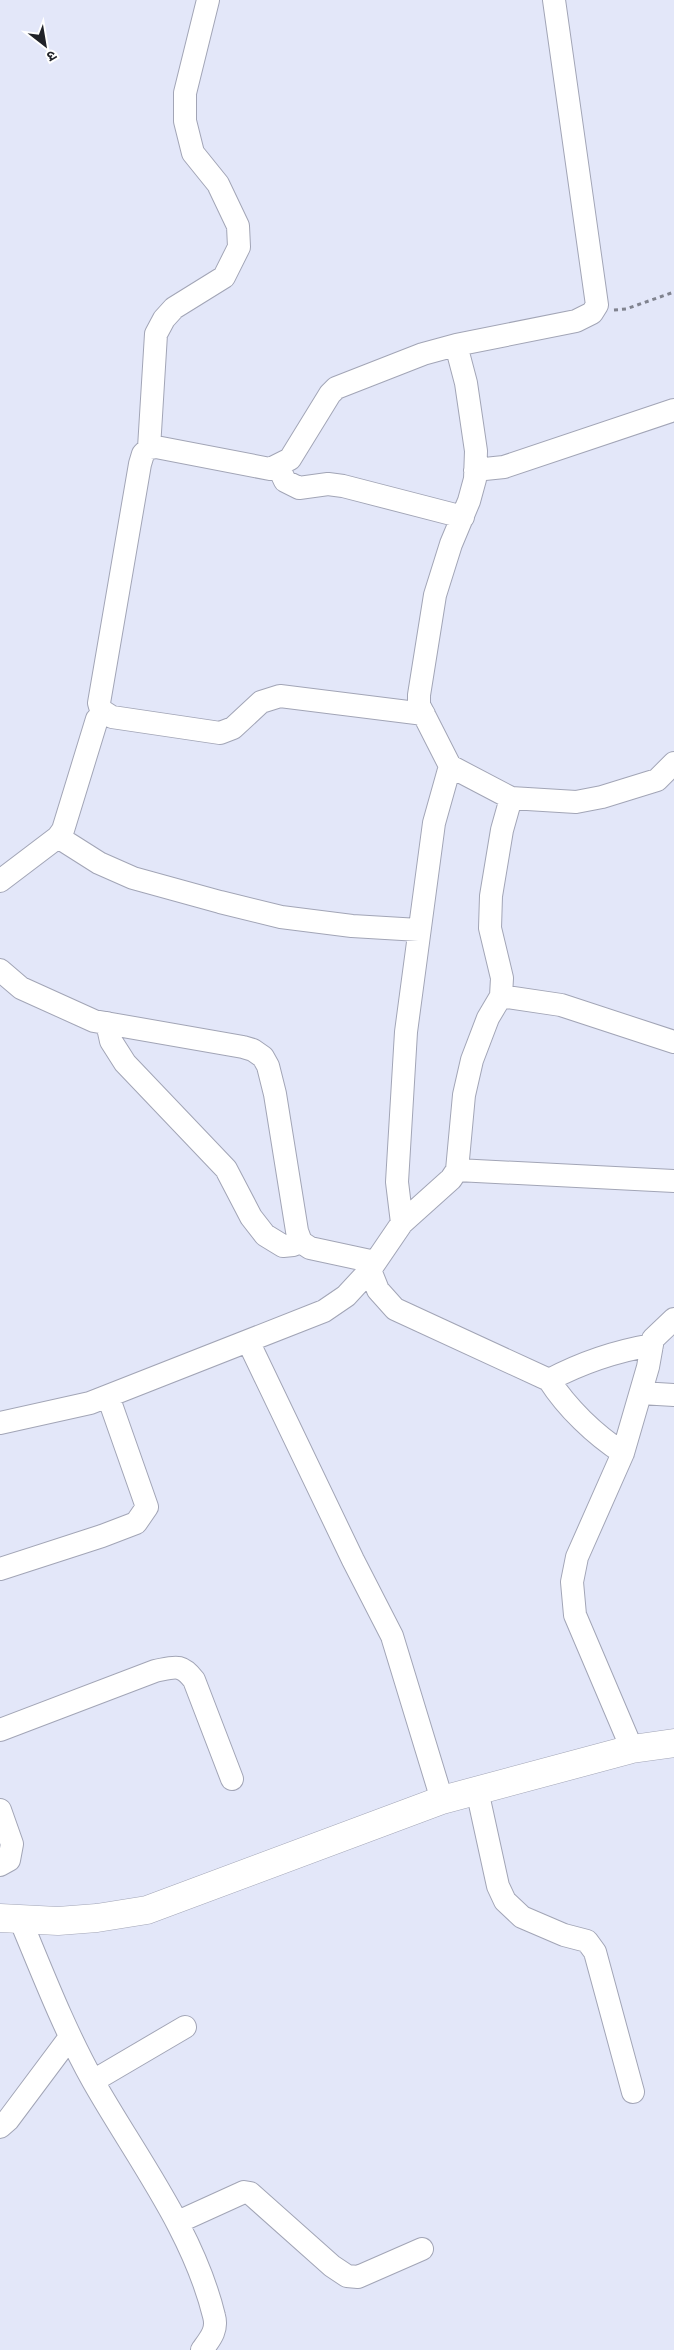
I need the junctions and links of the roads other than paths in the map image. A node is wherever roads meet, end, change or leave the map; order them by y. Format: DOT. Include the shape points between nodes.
graph roads {
  1 [pos="208,0"];
  2 [pos="554,0"];
  3 [pos="456,345"];
  4 [pos="674,410"];
  5 [pos="149,448"];
  6 [pos="278,466"];
  7 [pos="475,470"];
  8 [pos="463,516"];
  9 [pos="104,712"];
  10 [pos="424,714"];
  11 [pos="674,763"];
  12 [pos="450,766"];
  13 [pos="511,798"];
  14 [pos="58,838"];
  15 [pos="0,881"];
  16 [pos="419,930"];
  17 [pos="0,970"];
  18 [pos="501,996"];
  19 [pos="107,1023"];
  20 [pos="674,1042"];
  21 [pos="457,1170"];
  22 [pos="674,1182"];
  23 [pos="402,1223"];
  24 [pos="301,1242"];
  25 [pos="372,1266"];
  26 [pos="674,1318"];
  27 [pos="248,1341"];
  28 [pos="652,1345"];
  29 [pos="549,1380"];
  30 [pos="640,1393"];
  31 [pos="674,1395"];
  32 [pos="108,1396"];
  33 [pos="0,1423"];
  34 [pos="623,1453"];
  35 [pos="0,1569"];
  36 [pos="0,1730"];
  37 [pos="674,1742"];
  38 [pos="632,1749"];
  39 [pos="232,1779"];
  40 [pos="477,1790"];
  41 [pos="442,1800"];
  42 [pos="0,1810"];
  43 [pos="0,1865"];
  44 [pos="10,1918"];
  45 [pos="185,2027"];
  46 [pos="70,2037"];
  47 [pos="93,2081"];
  48 [pos="633,2092"];
  49 [pos="0,2127"];
  50 [pos="178,2222"];
  51 [pos="422,2249"];
  52 [pos="202,2350"];
  1 -- 5 [label="street" via="185,93 185,121 193,153 218,184 238,226 238,247 224,277 174,308 156,334"];
  2 -- 3 [label="street" via="597,306 592,313 576,321"];
  3 -- 6 [label="street" via="423,354 336,388 290,459"];
  3 -- 7 [label="street" via="466,383 476,450"];
  4 -- 7 [label="street" via="504,467"];
  5 -- 6 [label="street" via="270,469"];
  5 -- 9 [label="street" via="140,464 112,620 100,703"];
  6 -- 8 [label="street" via="285,481 299,488 328,484 343,486"];
  7 -- 8 [label="street"];
  8 -- 10 [label="street" via="435,595 419,695 419,705"];
  9 -- 10 [label="street" via="112,717 220,733 233,728 261,702 280,696"];
  9 -- 14 [label="street" via="97,719"];
  10 -- 12 [label="street"];
  11 -- 13 [label="street" via="657,780 602,797 576,802"];
  12 -- 13 [label="street"];
  12 -- 16 [label="street" via="434,823"];
  13 -- 18 [label="street" via="491,896 490,928 502,978"];
  14 -- 15 [label="street"];
  14 -- 16 [label="street" via="98,863 133,878 220,902 281,917"];
  16 -- 23 [label="street" via="407,1023 397,1182"];
  17 -- 19 [label="street" via="21,988 94,1021"];
  18 -- 20 [label="street" via="561,1005"];
  18 -- 21 [label="street" via="488,1018 472,1060 464,1096"];
  19 -- 24 [label="street" via="111,1041 125,1063 226,1169 251,1217 265,1235 283,1246"];
  19 -- 24 [label="street" via="243,1047 263,1057 275,1094 296,1232"];
  21 -- 22 [label="street"];
  21 -- 23 [label="street"];
  23 -- 25 [label="street"];
  24 -- 25 [label="street" via="310,1248"];
  25 -- 27 [label="street" via="346,1296 324,1311"];
  25 -- 29 [label="street" via="378,1290 395,1309"];
  26 -- 28 [label="street" via="653,1339"];
  27 -- 32 [label="street"];
  27 -- 41 [label="street" via="392,1636"];
  28 -- 29 [label="street" via="612,1355"];
  28 -- 30 [label="street"];
  29 -- 34 [label="street" via="606,1442"];
  30 -- 31 [label="street"];
  30 -- 34 [label="street"];
  32 -- 33 [label="street"];
  32 -- 35 [label="street" via="147,1506 144,1514 136,1523 102,1536"];
  34 -- 38 [label="street" via="577,1557 572,1582 575,1615"];
  36 -- 39 [label="street" via="155,1671 175,1667 186,1669 194,1680"];
  37 -- 38 [label="main road"];
  38 -- 40 [label="main road"];
  40 -- 41 [label="main road"];
  40 -- 48 [label="street" via="498,1886 505,1901 522,1917 587,1941 596,1952"];
  41 -- 44 [label="main road" via="147,1910 58,1921"];
  42 -- 43 [label="street" via="12,1844 9,1860"];
  44 -- 46 [label="street"];
  45 -- 47 [label="street"];
  46 -- 47 [label="street"];
  46 -- 49 [label="street"];
  47 -- 50 [label="street"];
  50 -- 51 [label="street" via="244,2192 250,2193 347,2276 358,2277"];
  50 -- 52 [label="street" via="215,2317 212,2337"];
}
